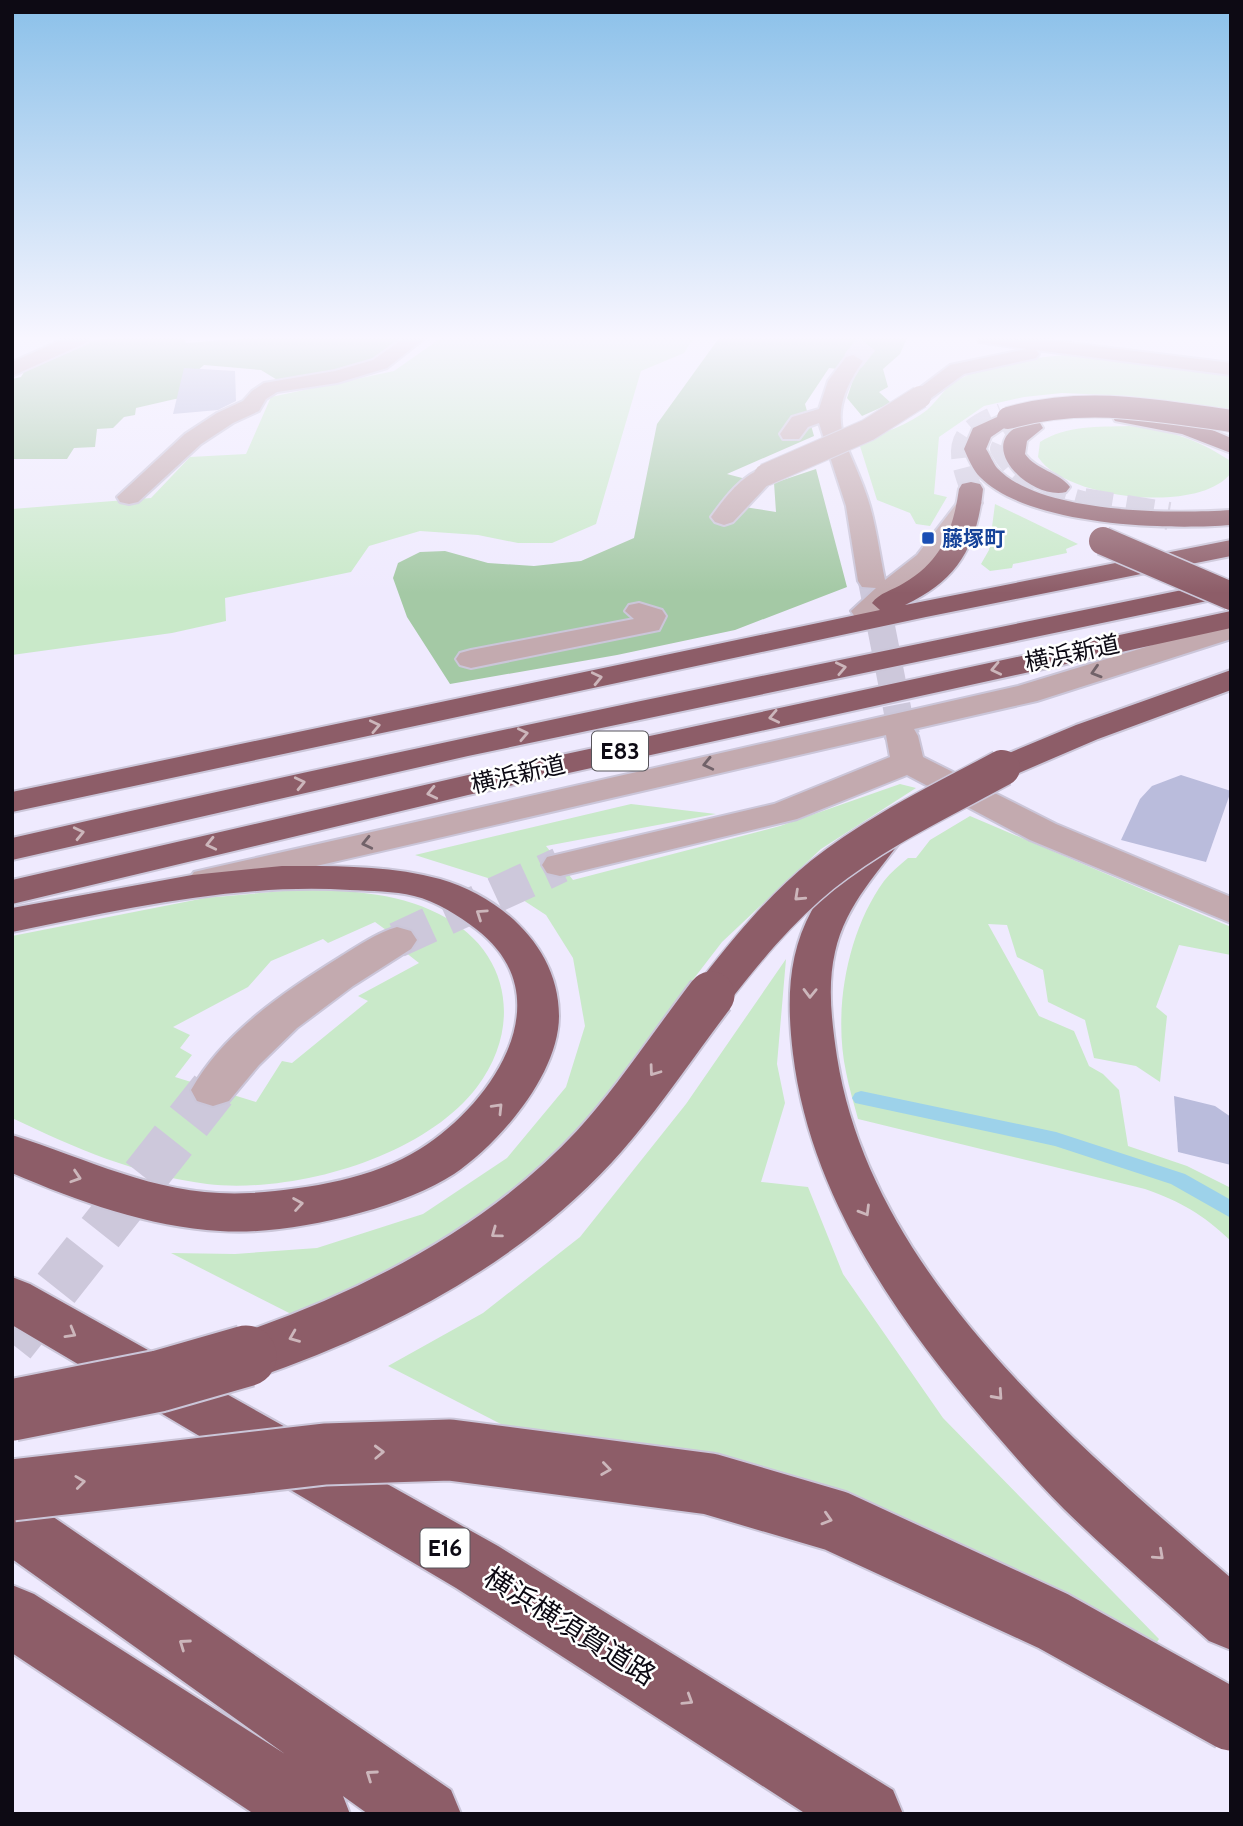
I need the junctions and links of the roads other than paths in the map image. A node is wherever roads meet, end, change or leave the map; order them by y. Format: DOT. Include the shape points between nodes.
graph roads {
  1 [pos="217,423"];
  2 [pos="799,423"];
  3 [pos="830,423"];
  4 [pos="879,423"];
  5 [pos="1010,423"];
  6 [pos="1017,423"];
  7 [pos="1164,423"];
  8 [pos="1165,423"];
  9 [pos="981,433"];
  10 [pos="1231,433"];
  11 [pos="790,434"];
  12 [pos="1231,446"];
  13 [pos="971,496"];
  14 [pos="1231,496"];
  15 [pos="130,497"];
  16 [pos="724,517"];
  17 [pos="1231,517"];
  18 [pos="1231,548"];
  19 [pos="872,581"];
  20 [pos="1231,588"];
  21 [pos="1231,596"];
  22 [pos="639,611"];
  23 [pos="1231,619"];
  24 [pos="1231,629"];
  25 [pos="757,642"];
  26 [pos="471,659"];
  27 [pos="1231,679"];
  28 [pos="213,761"];
  29 [pos="12,786"];
  30 [pos="12,802"];
  31 [pos="893,827"];
  32 [pos="12,849"];
  33 [pos="560,864"];
  34 [pos="12,892"];
  35 [pos="139,895"];
  36 [pos="1231,911"];
  37 [pos="12,920"];
  38 [pos="397,940"];
  39 [pos="213,1090"];
  40 [pos="12,1153"];
  41 [pos="12,1299"];
  42 [pos="12,1409"];
  43 [pos="12,1490"];
  44 [pos="12,1523"];
  45 [pos="12,1616"];
  46 [pos="1231,1619"];
  47 [pos="1231,1720"];
  48 [pos="316,1814"];
  49 [pos="426,1814"];
  50 [pos="869,1814"];
  1 -- 15 [label="street" via="192,439"];
  2 -- 11 [label="street"];
  3 -- 19 [label="street" via="858,505"];
  4 -- 16 [label="street, bridge" via="765,475"];
  5 -- 9 [label="highway"];
  6 -- 14 [label="highway" via="1014,457 1025,470 1062,489 1151,505 1188,505"];
  7 -- 12 [label="highway"];
  8 -- 10 [label="highway"];
  9 -- 17 [label="highway" via="975,450 986,470 1048,502 1141,520"];
  9 -- 21 [label="highway, bridge" via="969,455 971,467 982,481 1017,503"];
  13 -- 25 [label="highway" via="952,558 930,580 865,611"];
  18 -- 25 [label="highway"];
  32 -- 20 [label="highway, 横浜新道 / E83, one-way" via="624,712"];
  22 -- 26 [label="street" via="652,616 649,624"];
  23 -- 34 [label="highway, 横浜新道 / E83, one-way" via="675,738"];
  24 -- 35 [label="street, one-way" via="1026,694"];
  28 -- 25 [label="highway, one-way"];
  27 -- 31 [label="highway, bridge" via="1002,768"];
  28 -- 29 [label="highway"];
  28 -- 30 [label="highway"];
  31 -- 42 [label="highway, one-way, bridge" via="843,859 769,925 723,978 604,1136 561,1180 496,1233 432,1273 346,1316 243,1357 114,1391"];
  31 -- 46 [label="highway, one-way" via="829,913 815,950 809,989 812,1056 825,1116 853,1191 961,1354 1074,1480"];
  33 -- 36 [label="street" via="785,812 905,749 1044,832"];
  35 -- 37 [label="highway"];
  40 -- 35 [label="highway, one-way" via="167,1207 249,1212 345,1197 419,1172 470,1137 510,1096 537,1038 540,1012 531,964 512,937 478,910 433,889 347,877 286,877"];
  38 -- 39 [label="street" via="286,1014"];
  41 -- 50 [label="highway, 横浜横須賀道路 / E16, one-way" via="477,1567"];
  43 -- 47 [label="highway, one-way, bridge" via="325,1454 450,1450 710,1484 848,1526 1053,1621"];
  49 -- 44 [label="highway, one-way"];
  45 -- 48 [label="highway"];
}
